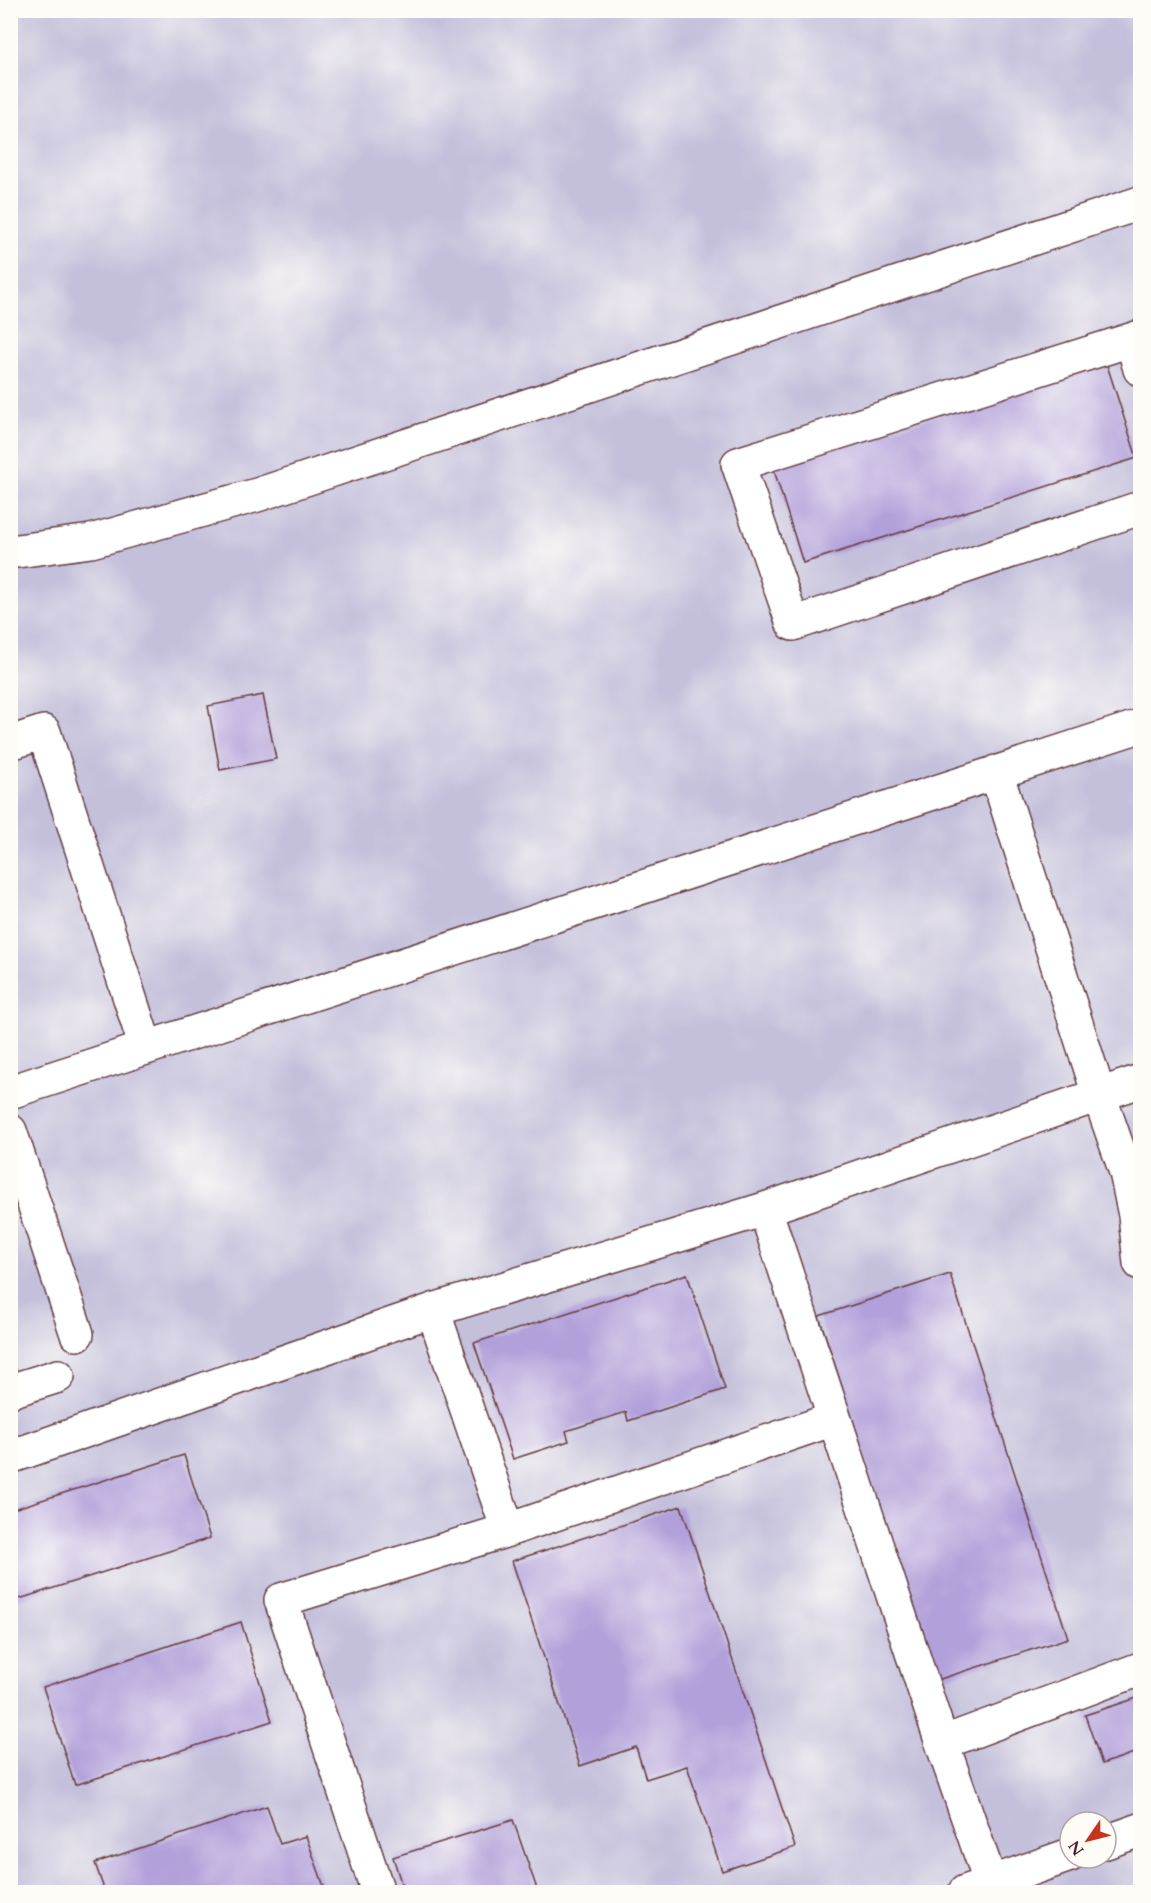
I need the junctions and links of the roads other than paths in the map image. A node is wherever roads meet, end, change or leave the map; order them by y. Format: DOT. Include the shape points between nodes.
graph roads {
  1 [pos="1140,203"];
  2 [pos="1138,348"];
  3 [pos="1140,508"];
  4 [pos="10,552"];
  5 [pos="1140,726"];
  6 [pos="10,743"];
  7 [pos="996,772"];
  8 [pos="146,1048"];
  9 [pos="1140,1081"];
  10 [pos="10,1092"];
  11 [pos="1099,1095"];
  12 [pos="10,1131"];
  13 [pos="765,1209"];
  14 [pos="1140,1263"];
  15 [pos="433,1310"];
  16 [pos="77,1334"];
  17 [pos="58,1376"];
  18 [pos="10,1392"];
  19 [pos="834,1419"];
  20 [pos="10,1456"];
  21 [pos="508,1530"];
  22 [pos="1140,1669"];
  23 [pos="942,1743"];
  24 [pos="1140,1830"];
  25 [pos="1118,1838"];
  26 [pos="1058,1859"];
  27 [pos="978,1888"];
  28 [pos="378,1893"];
  1 -- 4 [label="lane" via="257,495 91,541"];
  2 -- 3 [label="lane" via="738,464 793,624"];
  5 -- 7 [label="lane"];
  6 -- 8 [label="lane" via="44,732"];
  7 -- 8 [label="lane"];
  7 -- 11 [label="lane"];
  8 -- 10 [label="lane"];
  9 -- 11 [label="lane"];
  11 -- 13 [label="lane"];
  11 -- 14 [label="lane" via="1126,1172"];
  12 -- 16 [label="lane"];
  13 -- 15 [label="lane"];
  13 -- 19 [label="lane"];
  15 -- 20 [label="lane"];
  15 -- 21 [label="lane"];
  17 -- 18 [label="lane"];
  19 -- 21 [label="lane"];
  19 -- 23 [label="lane"];
  21 -- 28 [label="lane" via="281,1600"];
  22 -- 23 [label="lane"];
  23 -- 27 [label="lane"];
  24 -- 25 [label="lane"];
  26 -- 27 [label="lane"];
}
